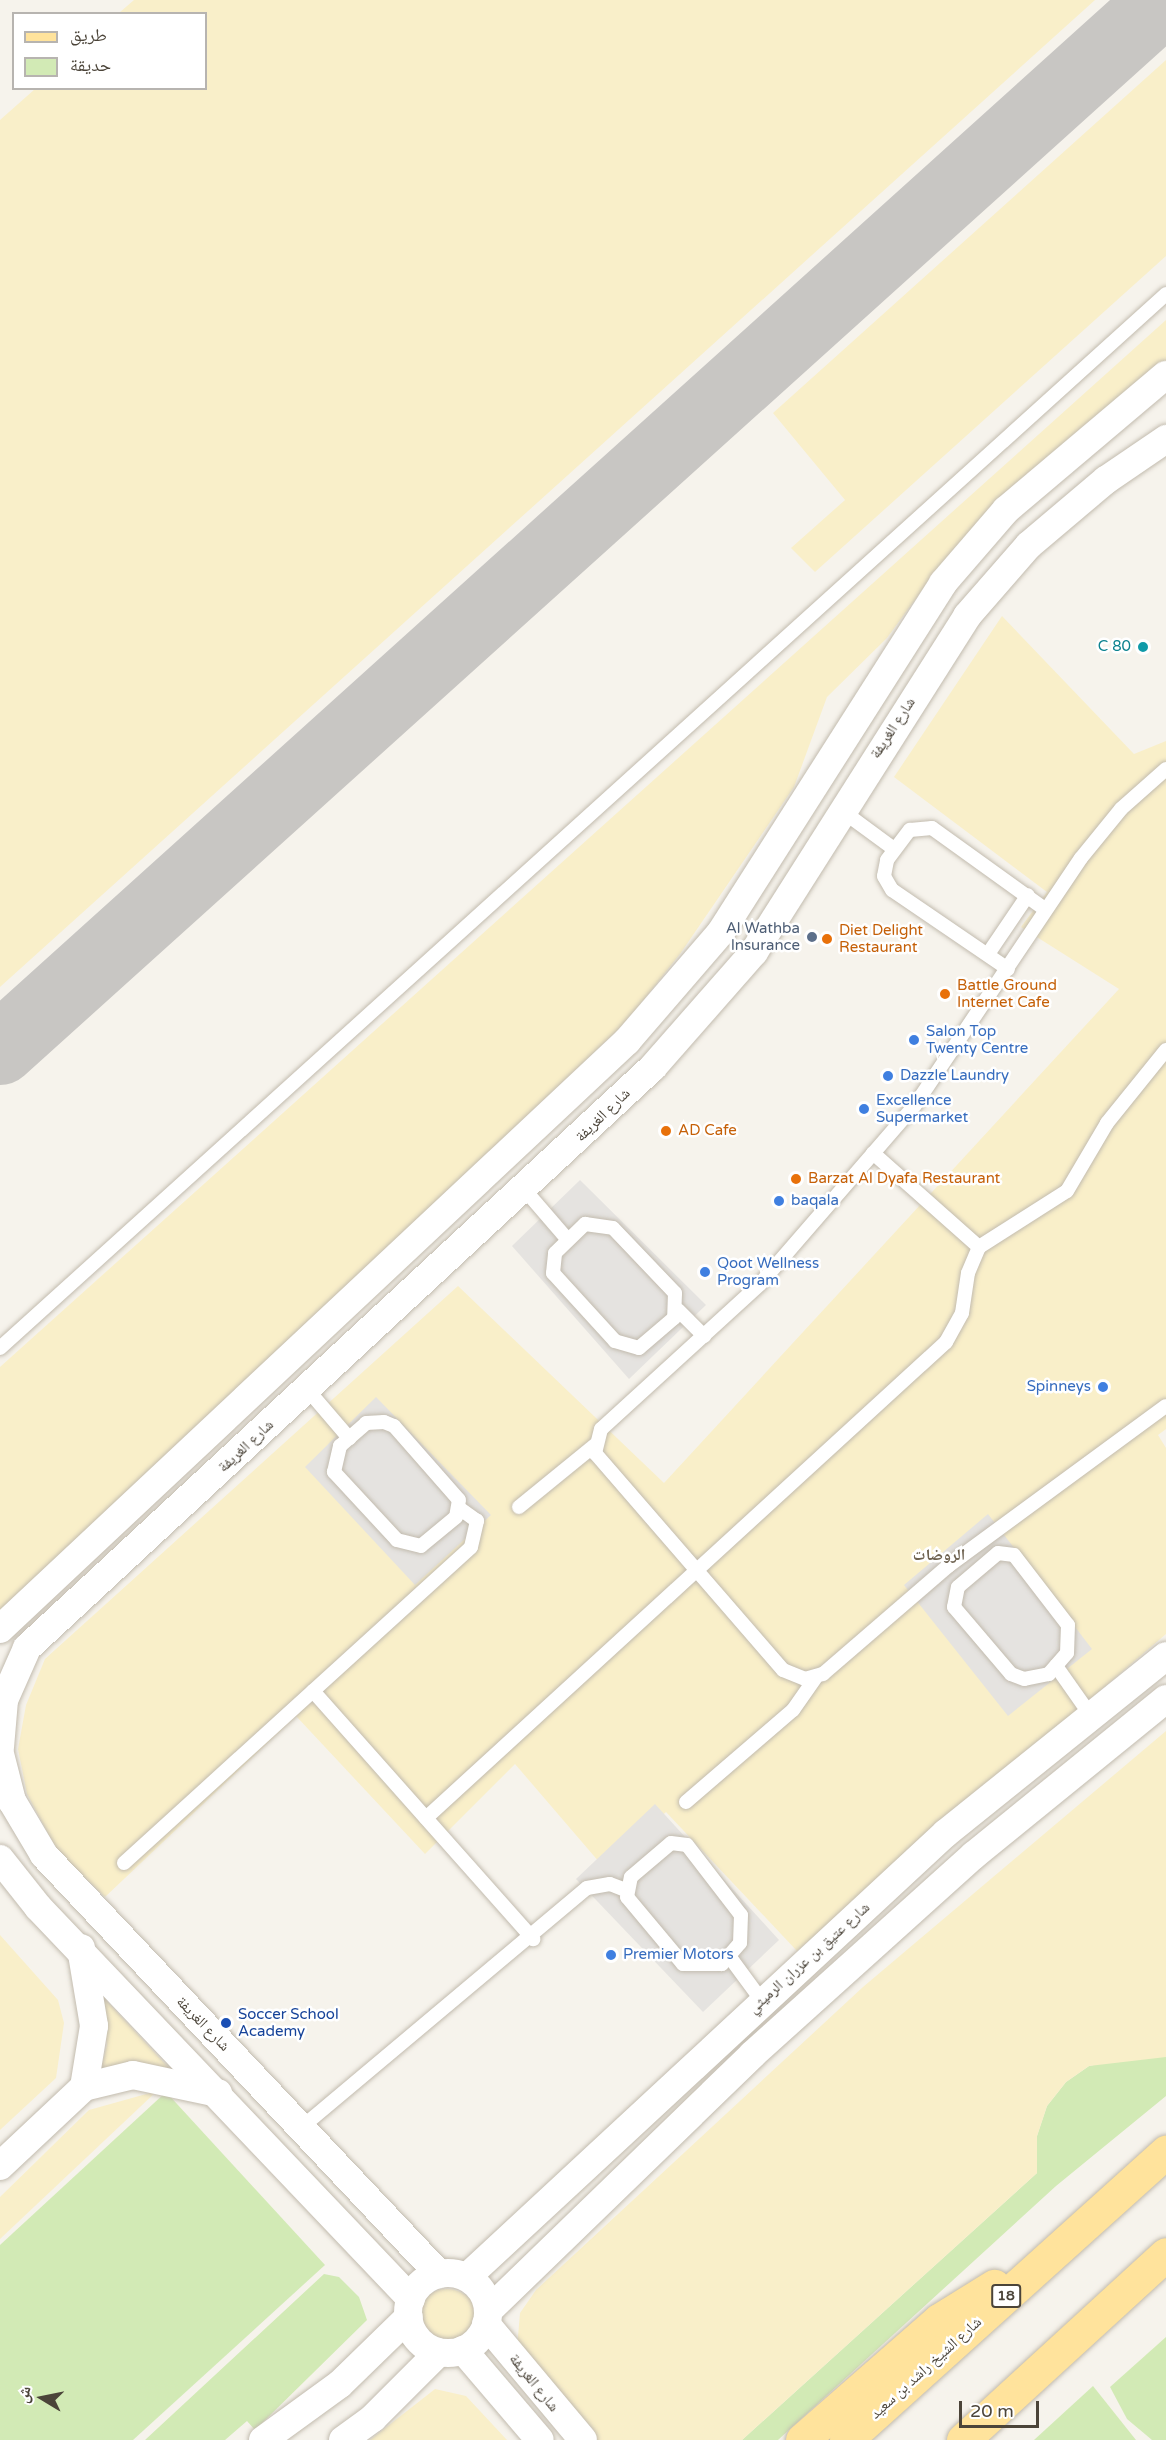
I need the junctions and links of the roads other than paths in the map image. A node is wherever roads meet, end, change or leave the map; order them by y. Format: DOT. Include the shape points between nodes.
graph roads {
  1 [pos="1166,294"];
  2 [pos="1166,375"];
  3 [pos="1166,439"];
  4 [pos="1166,769"];
  5 [pos="841,810"];
  6 [pos="894,849"];
  7 [pos="1028,895"];
  8 [pos="1046,910"];
  9 [pos="988,954"];
  10 [pos="1008,969"];
  11 [pos="1166,1050"];
  12 [pos="873,1154"];
  13 [pos="524,1189"];
  14 [pos="568,1240"];
  15 [pos="979,1247"];
  16 [pos="678,1310"];
  17 [pos="704,1336"];
  18 [pos="0,1348"];
  19 [pos="308,1389"];
  20 [pos="1166,1406"];
  21 [pos="349,1438"];
  22 [pos="595,1445"];
  23 [pos="519,1507"];
  24 [pos="459,1509"];
  25 [pos="990,1535"];
  26 [pos="1004,1552"];
  27 [pos="693,1569"];
  28 [pos="0,1629"];
  29 [pos="1166,1656"];
  30 [pos="1056,1666"];
  31 [pos="815,1678"];
  32 [pos="313,1691"];
  33 [pos="1166,1699"];
  34 [pos="1089,1713"];
  35 [pos="0,1747"];
  36 [pos="0,1754"];
  37 [pos="686,1802"];
  38 [pos="426,1818"];
  39 [pos="0,1859"];
  40 [pos="124,1863"];
  41 [pos="626,1890"];
  42 [pos="533,1939"];
  43 [pos="81,1948"];
  44 [pos="729,1956"];
  45 [pos="762,2001"];
  46 [pos="84,2087"];
  47 [pos="218,2094"];
  48 [pos="302,2127"];
  49 [pos="1166,2152"];
  50 [pos="0,2166"];
  51 [pos="1166,2254"];
  52 [pos="1049,2258"];
  53 [pos="453,2276"];
  54 [pos="410,2308"];
  55 [pos="487,2317"];
  56 [pos="451,2351"];
  57 [pos="263,2440"];
  58 [pos="343,2440"];
  59 [pos="540,2440"];
  60 [pos="583,2440"];
  61 [pos="802,2440"];
  62 [pos="846,2440"];
  63 [pos="963,2440"];
  1 -- 18 [label="lane"];
  2 -- 28 [label="street" via="1006,510 943,583 721,932 627,1041"];
  3 -- 5 [label="street, شارع الغريفة" via="1106,480 1029,545 967,616"];
  4 -- 8 [label="lane" via="1100,833"];
  5 -- 6 [label="lane"];
  5 -- 13 [label="street, شارع الغريفة" via="754,952 653,1067"];
  6 -- 7 [label="lane" via="910,830 932,828"];
  6 -- 9 [label="lane" via="884,867 892,890"];
  7 -- 8 [label="lane"];
  7 -- 9 [label="lane"];
  8 -- 10 [label="lane"];
  9 -- 10 [label="lane"];
  10 -- 12 [label="lane" via="915,1105"];
  11 -- 15 [label="lane" via="1107,1123 1067,1191"];
  12 -- 15 [label="lane"];
  12 -- 17 [label="lane" via="760,1284"];
  13 -- 14 [label="lane"];
  13 -- 19 [label="street, شارع الغريفة"];
  14 -- 16 [label="lane" via="585,1224 613,1228 675,1293"];
  14 -- 16 [label="lane" via="552,1258 553,1273 623,1347 639,1348 654,1339"];
  15 -- 27 [label="lane" via="968,1273 962,1313 946,1342"];
  16 -- 17 [label="lane"];
  17 -- 22 [label="lane" via="607,1423"];
  19 -- 21 [label="lane"];
  19 -- 35 [label="street, شارع الغريفة" via="27,1648 4,1700"];
  20 -- 25 [label="lane"];
  21 -- 24 [label="lane" via="366,1423 394,1426 456,1492"];
  21 -- 24 [label="lane" via="336,1451 334,1472 404,1545 421,1546 436,1537"];
  22 -- 23 [label="lane"];
  22 -- 27 [label="lane" via="602,1467"];
  24 -- 32 [label="lane" via="477,1521 471,1547"];
  25 -- 26 [label="lane"];
  25 -- 31 [label="lane"];
  26 -- 30 [label="lane" via="1014,1555 1068,1625 1070,1644"];
  26 -- 30 [label="lane" via="958,1587 954,1607 1011,1674 1037,1678"];
  27 -- 31 [label="lane" via="783,1670"];
  27 -- 38 [label="lane"];
  29 -- 34 [label="street, شارع عتيق بن عزران الرميثي"];
  30 -- 34 [label="lane"];
  31 -- 37 [label="lane" via="793,1710"];
  32 -- 38 [label="lane"];
  32 -- 40 [label="lane"];
  33 -- 55 [label="street" via="974,1855 753,2054"];
  34 -- 45 [label="street, شارع عتيق بن عزران الرميثي" via="946,1833"];
  36 -- 48 [label="street, شارع الغريفة" via="12,1801 44,1855"];
  38 -- 42 [label="lane"];
  39 -- 43 [label="street"];
  41 -- 42 [label="lane" via="610,1884 587,1888"];
  41 -- 44 [label="lane" via="683,1964 709,1967"];
  41 -- 44 [label="lane" via="631,1877 671,1843 687,1845 741,1915 742,1934"];
  42 -- 48 [label="lane"];
  43 -- 46 [label="street" via="94,2008 94,2045"];
  43 -- 47 [label="street"];
  44 -- 45 [label="lane"];
  45 -- 53 [label="street, شارع عتيق بن عزران الرميثي"];
  46 -- 47 [label="street" via="133,2075"];
  46 -- 50 [label="street"];
  47 -- 54 [label="street"];
  48 -- 53 [label="street, شارع الغريفة"];
  49 -- 52 [label="main road, شارع الشيخ راشد بن سعيد / 18"];
  51 -- 63 [label="main road"];
  52 -- 61 [label="main road" via="939,2320"];
  52 -- 62 [label="main road, شارع الشيخ راشد بن سعيد / 18"];
  53 -- 54 [label="street" via="422,2283"];
  53 -- 55 [label="street" via="482,2292"];
  54 -- 56 [label="street" via="421,2342"];
  54 -- 57 [label="street" via="340,2384"];
  55 -- 56 [label="street"];
  55 -- 60 [label="street, شارع الغريفة"];
  56 -- 58 [label="street"];
  56 -- 59 [label="street"];
}
